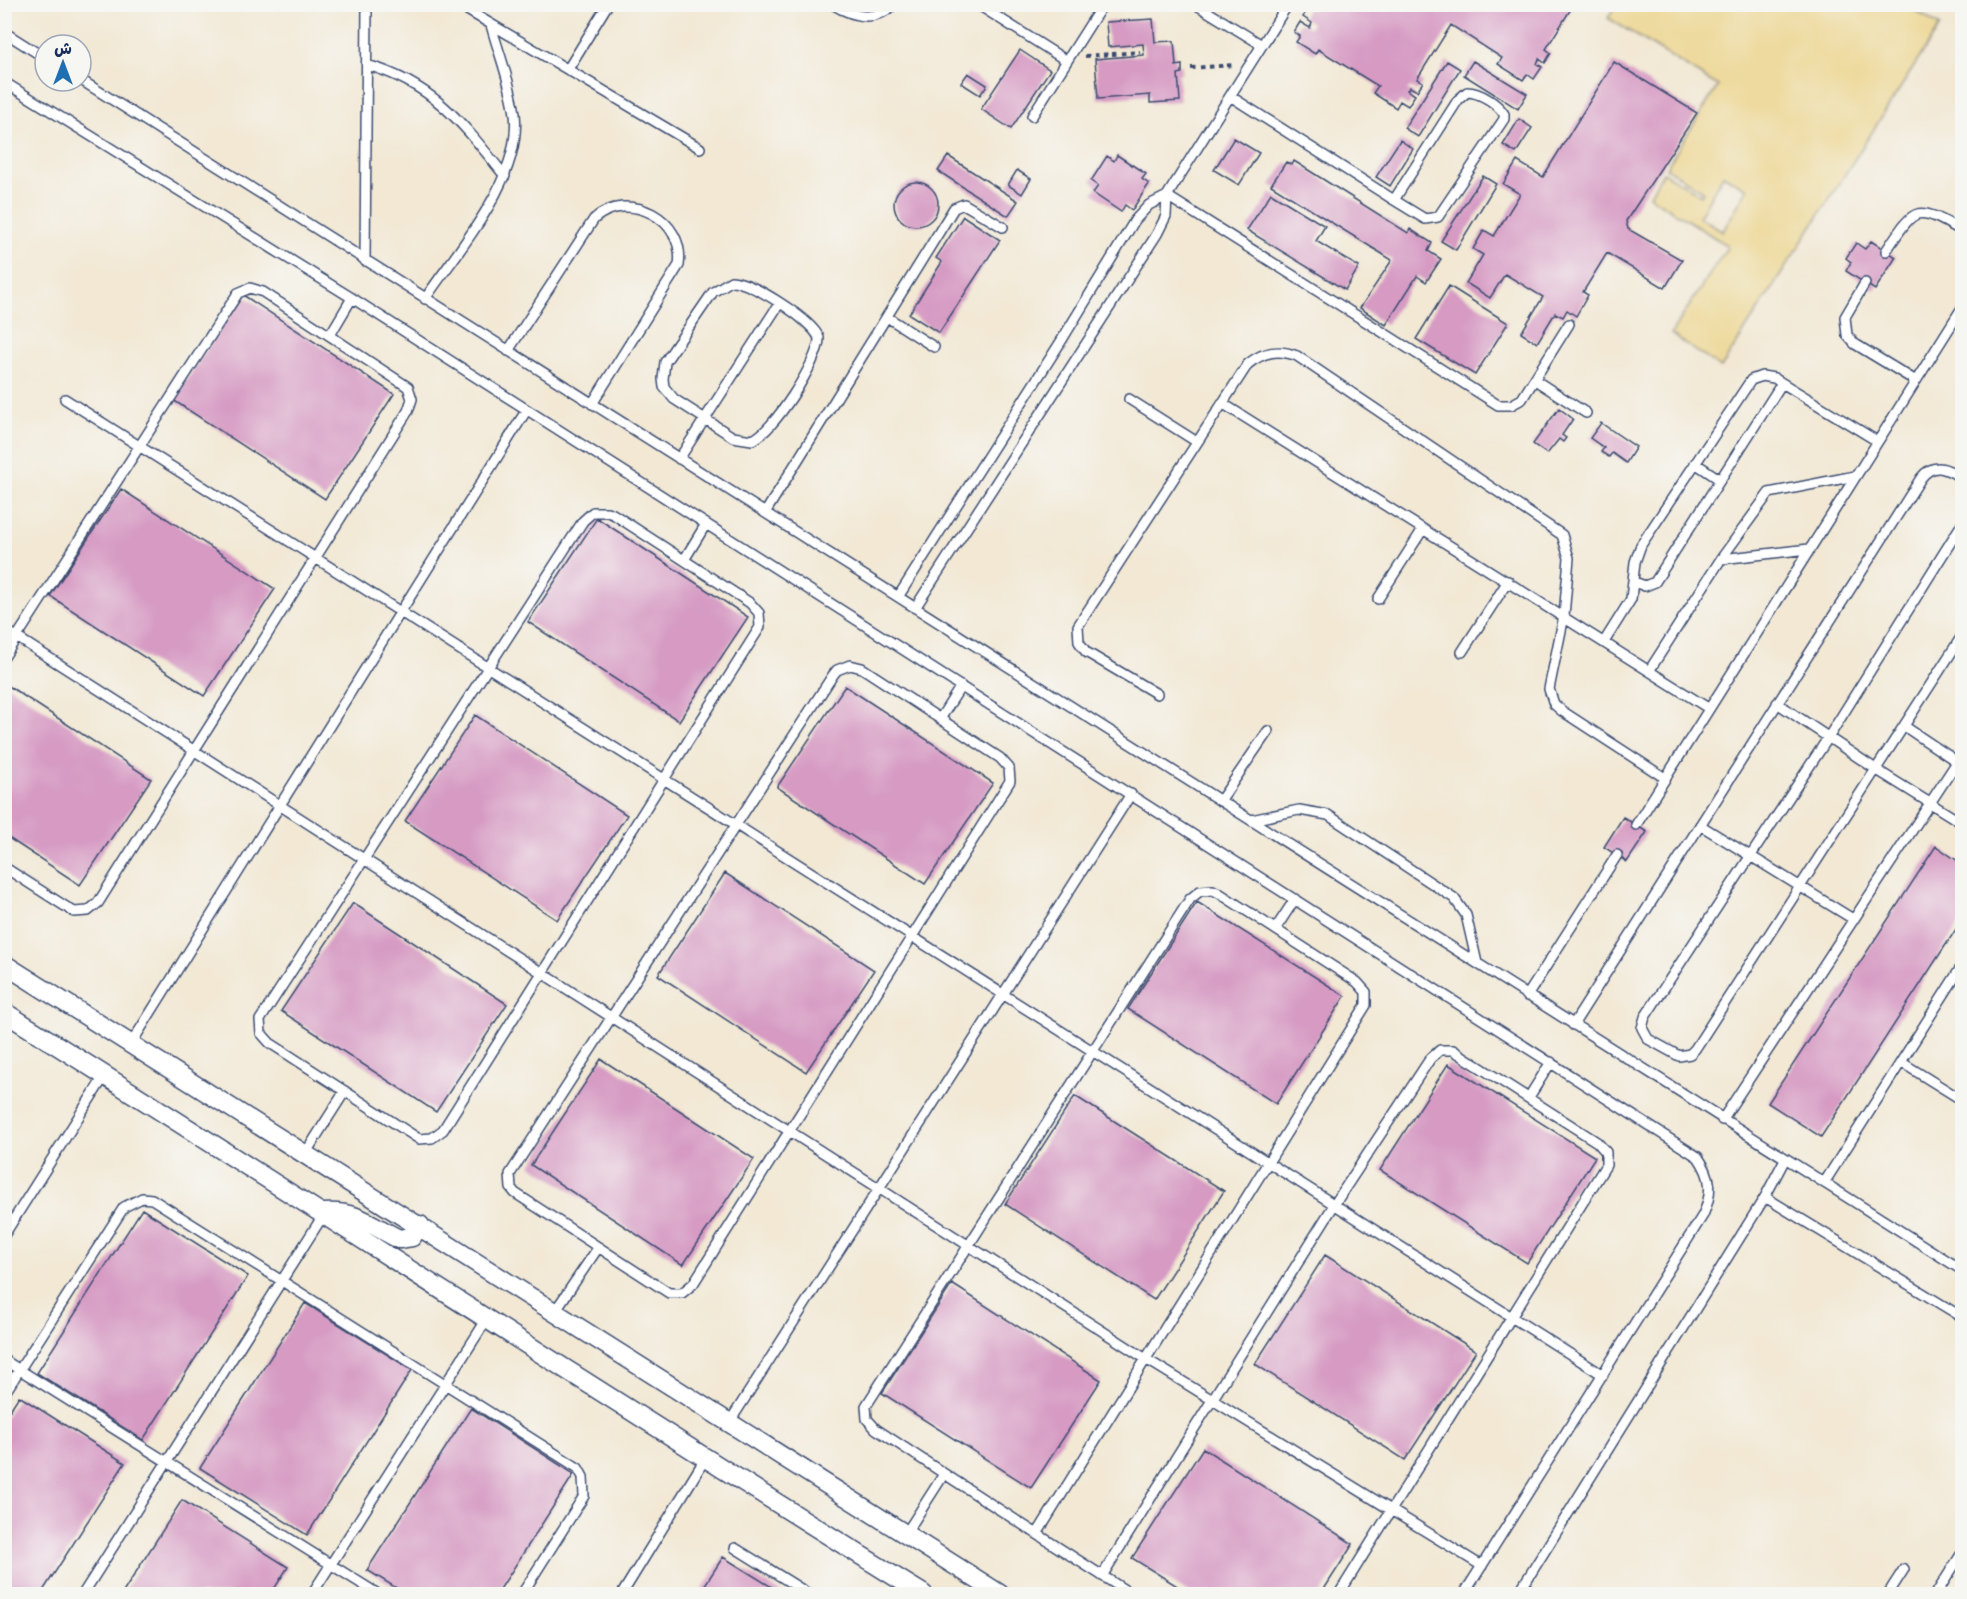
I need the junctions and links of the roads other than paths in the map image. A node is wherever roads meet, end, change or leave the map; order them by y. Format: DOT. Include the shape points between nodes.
graph roads {
  1 [pos="367,4"];
  2 [pos="457,4"];
  3 [pos="608,4"];
  4 [pos="832,4"];
  5 [pos="895,4"];
  6 [pos="977,4"];
  7 [pos="1103,4"];
  8 [pos="1195,4"];
  9 [pos="1287,4"];
  10 [pos="1956,4"];
  11 [pos="1962,9"];
  12 [pos="491,25"];
  13 [pos="4,32"];
  14 [pos="1262,45"];
  15 [pos="33,50"];
  16 [pos="1069,59"];
  17 [pos="367,65"];
  18 [pos="568,69"];
  19 [pos="4,82"];
  20 [pos="93,88"];
  21 [pos="1230,96"];
  22 [pos="1032,116"];
  23 [pos="700,148"];
  24 [pos="505,176"];
  25 [pos="1167,196"];
  26 [pos="1394,200"];
  27 [pos="1003,227"];
  28 [pos="1962,231"];
  29 [pos="1886,251"];
  30 [pos="365,261"];
  31 [pos="1865,283"];
  32 [pos="351,298"];
  33 [pos="425,298"];
  34 [pos="779,304"];
  35 [pos="1962,309"];
  36 [pos="887,317"];
  37 [pos="1569,324"];
  38 [pos="330,335"];
  39 [pos="1060,343"];
  40 [pos="934,347"];
  41 [pos="507,351"];
  42 [pos="1078,354"];
  43 [pos="1535,380"];
  44 [pos="1916,381"];
  45 [pos="1782,383"];
  46 [pos="65,399"];
  47 [pos="1129,399"];
  48 [pos="1222,403"];
  49 [pos="592,404"];
  50 [pos="526,411"];
  51 [pos="1586,413"];
  52 [pos="705,419"];
  53 [pos="1877,441"];
  54 [pos="1197,442"];
  55 [pos="140,447"];
  56 [pos="679,459"];
  57 [pos="1695,463"];
  58 [pos="1855,476"];
  59 [pos="1962,478"];
  60 [pos="1719,479"];
  61 [pos="765,513"];
  62 [pos="706,524"];
  63 [pos="1962,524"];
  64 [pos="1423,529"];
  65 [pos="1809,549"];
  66 [pos="316,558"];
  67 [pos="684,560"];
  68 [pos="1721,560"];
  69 [pos="1508,581"];
  70 [pos="1634,582"];
  71 [pos="898,597"];
  72 [pos="1378,600"];
  73 [pos="915,608"];
  74 [pos="400,612"];
  75 [pos="1564,616"];
  76 [pos="4,629"];
  77 [pos="1962,636"];
  78 [pos="17,638"];
  79 [pos="1604,642"];
  80 [pos="1462,652"];
  81 [pos="4,657"];
  82 [pos="488,668"];
  83 [pos="1649,671"];
  84 [pos="961,686"];
  85 [pos="1157,694"];
  86 [pos="1777,703"];
  87 [pos="1708,708"];
  88 [pos="940,719"];
  89 [pos="1904,726"];
  90 [pos="1268,731"];
  91 [pos="1828,738"];
  92 [pos="194,751"];
  93 [pos="1960,763"];
  94 [pos="1877,770"];
  95 [pos="1665,778"];
  96 [pos="663,779"];
  97 [pos="1131,794"];
  98 [pos="1220,801"];
  99 [pos="1929,803"];
  100 [pos="279,806"];
  101 [pos="1251,820"];
  102 [pos="1962,823"];
  103 [pos="735,825"];
  104 [pos="1636,825"];
  105 [pos="1700,825"];
  106 [pos="1617,855"];
  107 [pos="1751,856"];
  108 [pos="363,859"];
  109 [pos="4,867"];
  110 [pos="1801,887"];
  111 [pos="1295,899"];
  112 [pos="1853,920"];
  113 [pos="1276,928"];
  114 [pos="911,937"];
  115 [pos="1477,963"];
  116 [pos="4,964"];
  117 [pos="1962,966"];
  118 [pos="542,973"];
  119 [pos="1001,994"];
  120 [pos="1527,996"];
  121 [pos="4,1012"];
  122 [pos="611,1017"];
  123 [pos="1573,1026"];
  124 [pos="131,1044"];
  125 [pos="1092,1052"];
  126 [pos="1551,1062"];
  127 [pos="1901,1062"];
  128 [pos="105,1075"];
  129 [pos="345,1091"];
  130 [pos="1528,1097"];
  131 [pos="1962,1100"];
  132 [pos="1722,1120"];
  133 [pos="789,1131"];
  134 [pos="305,1154"];
  135 [pos="1785,1159"];
  136 [pos="1268,1163"];
  137 [pos="1824,1183"];
  138 [pos="878,1188"];
  139 [pos="1765,1197"];
  140 [pos="1334,1205"];
  141 [pos="324,1213"];
  142 [pos="420,1225"];
  143 [pos="5,1234"];
  144 [pos="968,1245"];
  145 [pos="598,1248"];
  146 [pos="1962,1270"];
  147 [pos="281,1281"];
  148 [pos="555,1311"];
  149 [pos="1962,1317"];
  150 [pos="1512,1318"];
  151 [pos="487,1319"];
  152 [pos="1146,1359"];
  153 [pos="4,1360"];
  154 [pos="20,1370"];
  155 [pos="1603,1375"];
  156 [pos="446,1384"];
  157 [pos="4,1394"];
  158 [pos="1214,1401"];
  159 [pos="729,1423"];
  160 [pos="705,1459"];
  161 [pos="167,1461"];
  162 [pos="944,1474"];
  163 [pos="1392,1510"];
  164 [pos="905,1534"];
  165 [pos="1037,1534"];
  166 [pos="735,1548"];
  167 [pos="1962,1553"];
  168 [pos="331,1565"];
  169 [pos="1482,1566"];
  170 [pos="1904,1569"];
  171 [pos="1102,1576"];
  172 [pos="83,1594"];
  173 [pos="312,1594"];
  174 [pos="378,1594"];
  175 [pos="522,1594"];
  176 [pos="622,1594"];
  177 [pos="809,1594"];
  178 [pos="924,1594"];
  179 [pos="1000,1594"];
  180 [pos="1131,1594"];
  181 [pos="1339,1594"];
  182 [pos="1464,1594"];
  183 [pos="1518,1594"];
  184 [pos="1888,1594"];
  185 [pos="1936,1594"];
  1 -- 17 [label="lane"];
  2 -- 12 [label="lane"];
  3 -- 18 [label="lane"];
  4 -- 5 [label="lane" via="859,17 880,14"];
  6 -- 16 [label="lane"];
  7 -- 16 [label="lane"];
  8 -- 14 [label="lane"];
  9 -- 14 [label="lane"];
  10 -- 11 [label="lane"];
  12 -- 18 [label="lane"];
  12 -- 24 [label="lane" via="515,114 514,144"];
  13 -- 15 [label="lane"];
  14 -- 21 [label="lane"];
  16 -- 22 [label="lane"];
  17 -- 24 [label="lane" via="405,78 436,98"];
  17 -- 30 [label="lane"];
  18 -- 23 [label="lane"];
  19 -- 32 [label="lane"];
  20 -- 30 [label="lane"];
  21 -- 25 [label="lane"];
  21 -- 26 [label="lane"];
  24 -- 33 [label="lane"];
  25 -- 39 [label="lane" via="1149,205 1135,220"];
  25 -- 42 [label="lane" via="1162,225"];
  25 -- 43 [label="lane" via="1492,403 1517,403"];
  26 -- 26 [label="lane" via="1425,219 1438,217 1502,123 1502,110 1474,92 1462,95"];
  27 -- 36 [label="lane" via="964,204 957,205"];
  28 -- 29 [label="lane" via="1921,212 1909,217"];
  30 -- 33 [label="lane"];
  31 -- 44 [label="lane" via="1845,317 1846,335"];
  32 -- 38 [label="lane"];
  32 -- 50 [label="lane"];
  33 -- 41 [label="lane"];
  34 -- 52 [label="lane"];
  34 -- 52 [label="lane" via="813,326 819,338 817,356 768,430 758,438 739,440"];
  34 -- 52 [label="lane" via="746,283 724,283 713,292 665,362 663,379 668,394"];
  35 -- 44 [label="lane"];
  36 -- 40 [label="lane"];
  36 -- 61 [label="lane"];
  37 -- 43 [label="lane"];
  38 -- 55 [label="lane" via="257,289 238,293"];
  38 -- 66 [label="lane" via="402,382 412,399"];
  39 -- 42 [label="lane"];
  39 -- 71 [label="lane"];
  41 -- 49 [label="lane"];
  41 -- 49 [label="lane" via="602,212 612,207 633,206 664,223 677,237 679,265"];
  42 -- 73 [label="lane"];
  43 -- 51 [label="lane"];
  44 -- 53 [label="lane"];
  45 -- 53 [label="lane"];
  45 -- 57 [label="lane" via="1762,376 1746,384"];
  45 -- 60 [label="lane"];
  46 -- 55 [label="lane"];
  47 -- 54 [label="lane"];
  48 -- 54 [label="lane"];
  48 -- 64 [label="lane"];
  48 -- 75 [label="lane" via="1255,358 1281,351 1297,356 1562,536 1569,558"];
  49 -- 56 [label="lane"];
  50 -- 62 [label="lane"];
  50 -- 74 [label="lane"];
  52 -- 56 [label="lane"];
  53 -- 58 [label="lane"];
  54 -- 85 [label="lane" via="1078,626 1079,642 1086,652"];
  55 -- 66 [label="lane"];
  55 -- 78 [label="lane"];
  56 -- 61 [label="lane"];
  57 -- 60 [label="lane"];
  57 -- 70 [label="lane" via="1641,545"];
  58 -- 65 [label="lane"];
  58 -- 68 [label="lane" via="1769,493"];
  59 -- 86 [label="lane" via="1942,467 1925,473"];
  60 -- 70 [label="lane" via="1655,582 1645,586"];
  61 -- 71 [label="lane"];
  62 -- 67 [label="lane"];
  62 -- 84 [label="lane"];
  63 -- 91 [label="lane"];
  64 -- 69 [label="lane"];
  64 -- 72 [label="lane"];
  65 -- 68 [label="lane"];
  65 -- 87 [label="lane"];
  66 -- 74 [label="lane"];
  66 -- 92 [label="lane"];
  67 -- 82 [label="lane" via="612,514 593,512 583,521"];
  67 -- 96 [label="lane" via="756,608 760,627"];
  68 -- 83 [label="lane"];
  69 -- 75 [label="lane"];
  69 -- 80 [label="lane"];
  70 -- 79 [label="lane" via="1629,605"];
  71 -- 73 [label="lane"];
  73 -- 98 [label="lane"];
  74 -- 82 [label="lane"];
  74 -- 100 [label="lane"];
  75 -- 79 [label="lane"];
  75 -- 95 [label="lane" via="1548,689 1554,704"];
  76 -- 78 [label="lane"];
  77 -- 89 [label="lane"];
  78 -- 81 [label="lane"];
  78 -- 92 [label="lane"];
  79 -- 83 [label="lane"];
  82 -- 96 [label="lane"];
  82 -- 108 [label="lane"];
  83 -- 87 [label="lane"];
  84 -- 88 [label="lane"];
  84 -- 97 [label="lane"];
  86 -- 91 [label="lane"];
  86 -- 105 [label="lane"];
  87 -- 95 [label="lane"];
  88 -- 103 [label="lane" via="862,668 843,666 833,675"];
  88 -- 114 [label="lane" via="1006,762 1010,781"];
  89 -- 93 [label="lane"];
  89 -- 94 [label="lane"];
  90 -- 98 [label="lane"];
  91 -- 94 [label="lane"];
  91 -- 107 [label="lane"];
  92 -- 100 [label="lane"];
  92 -- 109 [label="lane" via="93,908 74,912"];
  93 -- 99 [label="lane"];
  94 -- 99 [label="lane"];
  94 -- 110 [label="lane"];
  95 -- 104 [label="lane"];
  96 -- 103 [label="lane"];
  96 -- 118 [label="lane"];
  97 -- 111 [label="lane"];
  97 -- 119 [label="lane"];
  98 -- 101 [label="lane"];
  99 -- 102 [label="lane"];
  99 -- 112 [label="lane"];
  100 -- 108 [label="lane"];
  100 -- 124 [label="lane"];
  101 -- 115 [label="lane"];
  101 -- 115 [label="lane" via="1299,810 1328,815 1454,898 1466,915"];
  103 -- 114 [label="lane"];
  103 -- 122 [label="lane"];
  105 -- 107 [label="lane"];
  105 -- 123 [label="lane"];
  106 -- 120 [label="lane"];
  107 -- 110 [label="lane"];
  107 -- 110 [label="lane" via="1642,1022 1648,1039 1674,1055 1684,1056 1695,1049"];
  108 -- 118 [label="lane"];
  108 -- 129 [label="lane" via="260,1020 265,1039"];
  110 -- 112 [label="lane"];
  111 -- 113 [label="lane"];
  111 -- 126 [label="lane"];
  112 -- 132 [label="lane"];
  113 -- 125 [label="lane" via="1213,890 1194,894"];
  113 -- 136 [label="lane" via="1362,986 1367,999"];
  114 -- 119 [label="lane"];
  114 -- 133 [label="lane"];
  115 -- 120 [label="lane"];
  116 -- 124 [label="street"];
  117 -- 127 [label="lane"];
  118 -- 122 [label="lane"];
  118 -- 129 [label="lane" via="438,1135 419,1139"];
  119 -- 125 [label="lane"];
  119 -- 138 [label="lane"];
  120 -- 123 [label="lane"];
  121 -- 128 [label="street"];
  122 -- 133 [label="lane"];
  122 -- 145 [label="lane" via="510,1174 515,1193"];
  123 -- 132 [label="lane"];
  124 -- 134 [label="street"];
  125 -- 136 [label="lane"];
  125 -- 144 [label="lane"];
  126 -- 130 [label="lane"];
  126 -- 155 [label="lane" via="1698,1157 1711,1185 1703,1215"];
  127 -- 131 [label="lane"];
  127 -- 137 [label="lane"];
  128 -- 141 [label="street"];
  128 -- 143 [label="lane"];
  129 -- 134 [label="lane"];
  130 -- 140 [label="lane" via="1459,1052 1440,1050 1430,1059"];
  130 -- 150 [label="lane" via="1597,1142 1607,1158 1603,1171"];
  132 -- 135 [label="lane"];
  133 -- 138 [label="lane"];
  133 -- 145 [label="lane" via="688,1289 669,1293"];
  134 -- 142 [label="street"];
  135 -- 137 [label="lane"];
  135 -- 139 [label="lane"];
  136 -- 140 [label="lane"];
  136 -- 152 [label="lane"];
  137 -- 146 [label="lane"];
  138 -- 144 [label="lane"];
  138 -- 159 [label="lane"];
  139 -- 149 [label="lane"];
  139 -- 183 [label="lane"];
  140 -- 150 [label="lane"];
  140 -- 158 [label="lane"];
  141 -- 142 [label="street" via="360,1216 399,1239 412,1236"];
  141 -- 147 [label="lane"];
  141 -- 151 [label="street"];
  142 -- 148 [label="street"];
  144 -- 152 [label="lane"];
  144 -- 162 [label="lane" via="865,1413 871,1425"];
  145 -- 148 [label="lane"];
  147 -- 154 [label="lane" via="161,1203 141,1198 132,1201 118,1215"];
  147 -- 156 [label="lane"];
  147 -- 161 [label="lane"];
  148 -- 159 [label="street"];
  150 -- 155 [label="lane"];
  150 -- 163 [label="lane"];
  151 -- 156 [label="lane"];
  151 -- 160 [label="street"];
  152 -- 158 [label="lane"];
  152 -- 165 [label="lane"];
  153 -- 154 [label="lane"];
  154 -- 157 [label="lane"];
  154 -- 161 [label="lane"];
  155 -- 169 [label="lane"];
  156 -- 168 [label="lane"];
  156 -- 175 [label="lane" via="570,1462 583,1477 584,1496"];
  158 -- 163 [label="lane"];
  158 -- 171 [label="lane"];
  159 -- 164 [label="street"];
  160 -- 176 [label="lane"];
  160 -- 178 [label="street"];
  161 -- 168 [label="lane"];
  161 -- 172 [label="lane"];
  162 -- 164 [label="lane"];
  162 -- 165 [label="lane"];
  163 -- 169 [label="lane"];
  163 -- 181 [label="lane"];
  164 -- 179 [label="street"];
  165 -- 171 [label="lane"];
  166 -- 177 [label="lane"];
  167 -- 185 [label="lane"];
  168 -- 173 [label="lane"];
  168 -- 174 [label="lane"];
  169 -- 182 [label="lane"];
  170 -- 184 [label="lane"];
  171 -- 180 [label="lane"];
}
